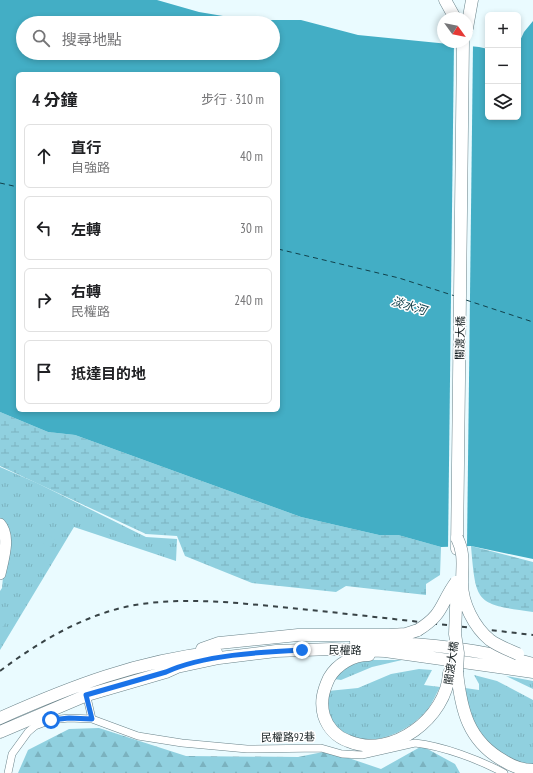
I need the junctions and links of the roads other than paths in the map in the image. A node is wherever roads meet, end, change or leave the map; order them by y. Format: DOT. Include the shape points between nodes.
graph roads {
  1 [pos="464,0"];
  2 [pos="472,0"];
  3 [pos="449,1"];
  4 [pos="453,12"];
  5 [pos="464,12"];
  6 [pos="470,12"];
  7 [pos="463,48"];
  8 [pos="1,525"];
  9 [pos="457,538"];
  10 [pos="0,574"];
  11 [pos="457,581"];
  12 [pos="332,645"];
  13 [pos="456,654"];
  14 [pos="186,655"];
  15 [pos="412,655"];
  16 [pos="533,657"];
  17 [pos="533,664"];
  18 [pos="166,666"];
  19 [pos="507,669"];
  20 [pos="533,672"];
  21 [pos="453,673"];
  22 [pos="533,677"];
  23 [pos="83,683"];
  24 [pos="86,695"];
  25 [pos="0,718"];
  26 [pos="92,719"];
  27 [pos="12,725"];
  28 [pos="0,732"];
  29 [pos="0,738"];
  30 [pos="533,770"];
  31 [pos="8,773"];
  32 [pos="504,773"];
  1 -- 5 [label="main road"];
  2 -- 6 [label="main road"];
  3 -- 4 [label="main road"];
  7 -- 9 [label="main road, 關渡大橋"];
  8 -- 10 [label="street" via="4,531 4,550"];
  9 -- 11 [label="main road, 關渡大橋"];
  9 -- 16 [label="main road, bridge" via="462,549 462,586 467,606 477,626 490,640 518,654"];
  11 -- 14 [label="main road, bridge" via="449,591 439,614 429,624 406,634 298,635 219,643"];
  11 -- 21 [label="main road, 關渡大橋, bridge"];
  12 -- 13 [label="main road, 民權路" via="417,643"];
  12 -- 14 [label="main road, 民權路" via="295,643"];
  12 -- 15 [label="main road, 民權路"];
  12 -- 18 [label="main road, 民權路" via="219,658 177,667"];
  13 -- 15 [label="main road, 民權路"];
  13 -- 17 [label="main road, 民權路" via="515,658"];
  13 -- 19 [label="main road, 民權路"];
  14 -- 18 [label="main road, 民權路"];
  15 -- 21 [label="main road, 關渡大橋" via="367,655 338,666 323,690 322,707 326,723 340,738 358,745 375,746 410,733 429,718 443,699"];
  18 -- 23 [label="main road, 民權路" via="116,672"];
  18 -- 24 [label="main road, 民權路"];
  19 -- 20 [label="main road, 民權路"];
  19 -- 22 [label="main road"];
  21 -- 30 [label="main road, 關渡大橋" via="463,711 480,743 510,765"];
  23 -- 24 [label="street"];
  23 -- 25 [label="main road, 民權路"];
  24 -- 26 [label="street"];
  24 -- 27 [label="main road, 民權路"];
  26 -- 31 [label="street, 民權路92巷" via="51,720 35,726 19,742 12,754"];
  26 -- 32 [label="street, 民權路92巷" via="138,736 247,749 321,748 362,756 415,743 424,744"];
  27 -- 28 [label="main road, 民權路"];
  27 -- 29 [label="street"];
}
